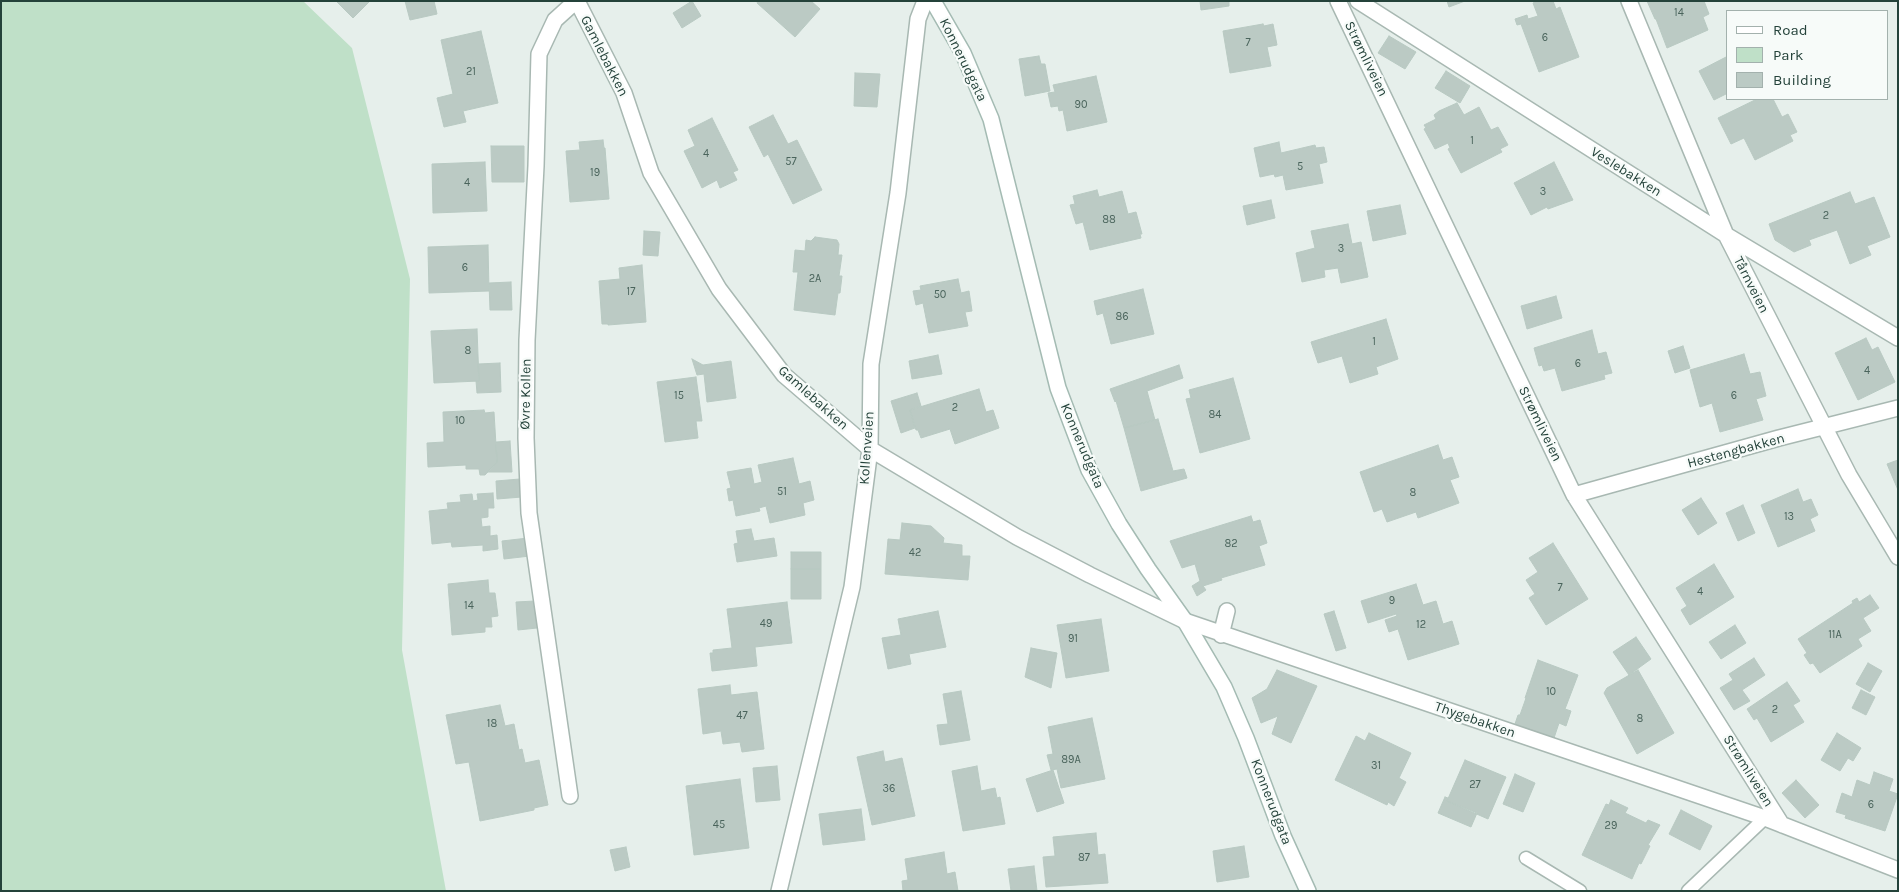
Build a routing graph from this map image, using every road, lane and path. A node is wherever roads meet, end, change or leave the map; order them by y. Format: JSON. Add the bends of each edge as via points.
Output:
{"nodes":[{"id":1,"x":576,"y":1,"type":"edge"},
{"id":2,"x":925,"y":1,"type":"edge"},
{"id":3,"x":933,"y":1,"type":"edge"},
{"id":4,"x":1338,"y":1,"type":"edge"},
{"id":5,"x":1358,"y":1,"type":"edge"},
{"id":6,"x":1629,"y":1,"type":"edge"},
{"id":7,"x":1726,"y":235,"type":"junction"},
{"id":8,"x":1898,"y":338,"type":"edge"},
{"id":9,"x":1898,"y":408,"type":"edge"},
{"id":10,"x":1825,"y":427,"type":"junction"},
{"id":11,"x":870,"y":449,"type":"junction"},
{"id":12,"x":1574,"y":496,"type":"junction"},
{"id":13,"x":1898,"y":557,"type":"edge"},
{"id":14,"x":1226,"y":611,"type":"dead end"},
{"id":15,"x":1185,"y":621,"type":"junction"},
{"id":16,"x":1221,"y":635,"type":"junction"},
{"id":17,"x":570,"y":796,"type":"dead end"},
{"id":18,"x":1765,"y":818,"type":"junction"},
{"id":19,"x":1782,"y":824,"type":"junction"},
{"id":20,"x":1526,"y":858,"type":"dead end"},
{"id":21,"x":1898,"y":870,"type":"edge"},
{"id":22,"x":779,"y":891,"type":"edge"},
{"id":23,"x":1308,"y":891,"type":"edge"},
{"id":24,"x":1580,"y":891,"type":"edge"},
{"id":25,"x":1688,"y":891,"type":"edge"}],
"edges":[{"from":1,"to":11,"type":"street","name":"Gamlebakken","via":[[624,93],[651,173],[719,289],[784,375]]},
{"from":1,"to":17,"type":"street","name":"Øvre Kollen","via":[[555,20],[539,54],[526,438],[529,513]]},
{"from":2,"to":11,"type":"street","name":"Kollenveien","via":[[918,19],[898,193],[871,364]]},
{"from":3,"to":15,"type":"street","name":"Konnerudgata","via":[[963,53],[991,119],[1058,388],[1089,470],[1124,531]]},
{"from":4,"to":12,"type":"street","name":"Strømliveien"},
{"from":5,"to":7,"type":"street","name":"Veslebakken"},
{"from":6,"to":7,"type":"street","name":"Tårnveien"},
{"from":7,"to":8,"type":"street","name":"Veslebakken"},
{"from":7,"to":10,"type":"street","name":"Tårnveien"},
{"from":9,"to":10,"type":"street","name":"Hestengbakken"},
{"from":10,"to":12,"type":"street","name":"Hestengbakken"},
{"from":10,"to":13,"type":"street","name":"Tårnveien"},
{"from":11,"to":15,"type":"street","name":"Gamlebakken","via":[[1017,537]]},
{"from":11,"to":22,"type":"street","name":"Kollenveien","via":[[852,587]]},
{"from":12,"to":19,"type":"street","name":"Strømliveien"},
{"from":14,"to":16,"type":"street"},
{"from":15,"to":16,"type":"street","name":"Thygebakken"},
{"from":15,"to":23,"type":"street","name":"Konnerudgata","via":[[1224,687]]},
{"from":16,"to":18,"type":"street","name":"Thygebakken"},
{"from":18,"to":19,"type":"street","name":"Thygebakken"},
{"from":18,"to":25,"type":"lane"},
{"from":19,"to":21,"type":"street","name":"Thygebakken"},
{"from":20,"to":24,"type":"lane"}]}
